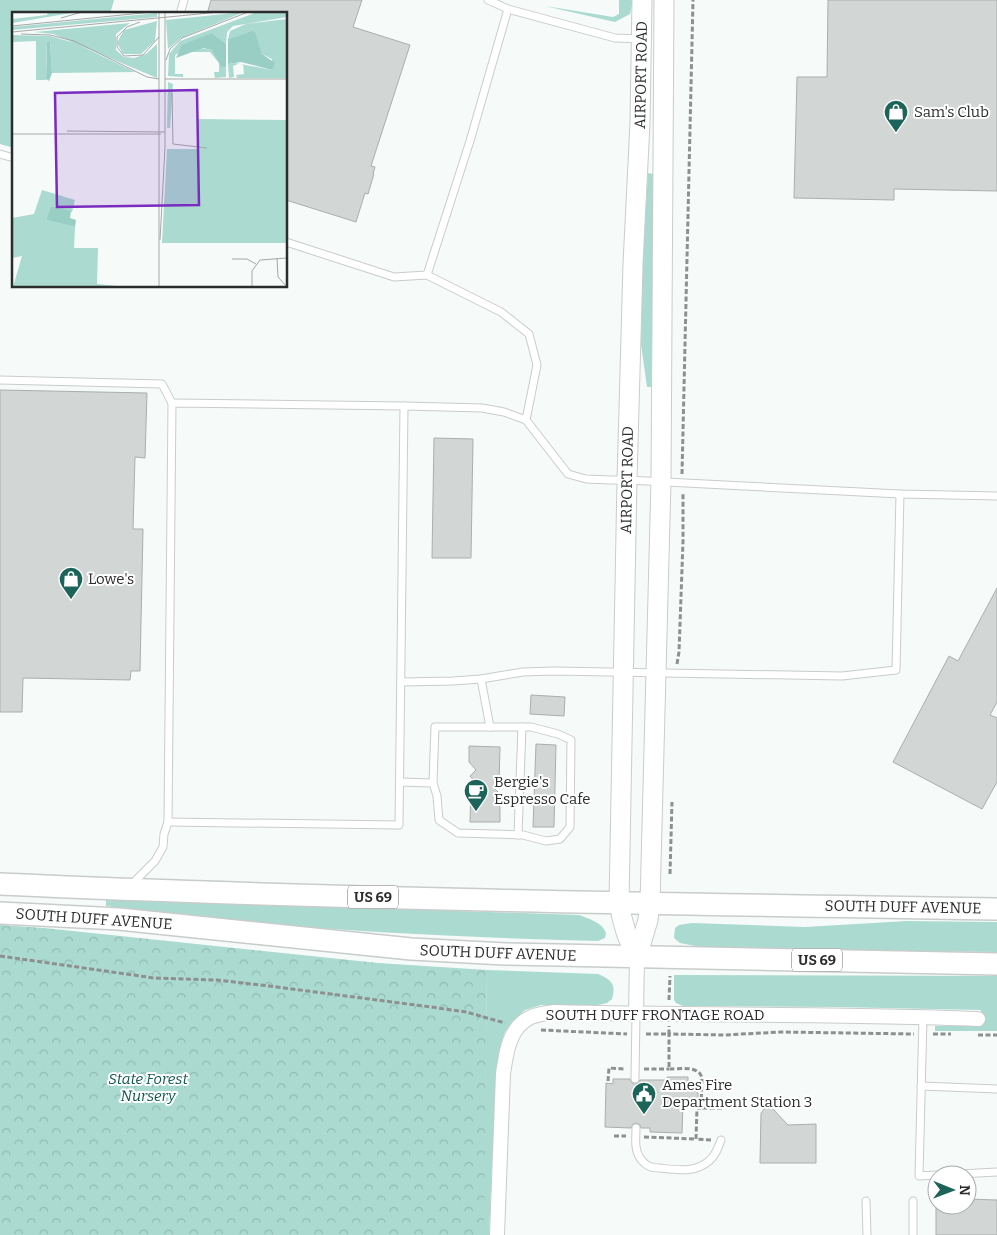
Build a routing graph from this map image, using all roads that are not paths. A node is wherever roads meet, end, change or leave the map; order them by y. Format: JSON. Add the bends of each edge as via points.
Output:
{"nodes":[{"id":1,"x":488,"y":0,"type":"edge"},
{"id":2,"x":642,"y":0,"type":"edge"},
{"id":3,"x":664,"y":0,"type":"edge"},
{"id":4,"x":508,"y":9,"type":"junction"},
{"id":5,"x":642,"y":39,"type":"junction"},
{"id":6,"x":288,"y":243,"type":"edge"},
{"id":7,"x":427,"y":275,"type":"junction"},
{"id":8,"x":0,"y":380,"type":"edge"},
{"id":9,"x":172,"y":403,"type":"junction"},
{"id":10,"x":404,"y":406,"type":"junction"},
{"id":11,"x":526,"y":420,"type":"junction"},
{"id":12,"x":627,"y":480,"type":"junction"},
{"id":13,"x":660,"y":481,"type":"junction"},
{"id":14,"x":900,"y":494,"type":"junction"},
{"id":15,"x":997,"y":496,"type":"edge"},
{"id":16,"x":623,"y":672,"type":"junction"},
{"id":17,"x":656,"y":673,"type":"junction"},
{"id":18,"x":481,"y":679,"type":"junction"},
{"id":19,"x":401,"y":682,"type":"junction"},
{"id":20,"x":490,"y":727,"type":"junction"},
{"id":21,"x":522,"y":727,"type":"junction"},
{"id":22,"x":400,"y":782,"type":"junction"},
{"id":23,"x":433,"y":782,"type":"junction"},
{"id":24,"x":168,"y":822,"type":"junction"},
{"id":25,"x":518,"y":835,"type":"junction"},
{"id":26,"x":0,"y":884,"type":"edge"},
{"id":27,"x":127,"y":889,"type":"junction"},
{"id":28,"x":619,"y":902,"type":"junction"},
{"id":29,"x":650,"y":903,"type":"junction"},
{"id":30,"x":997,"y":908,"type":"edge"},
{"id":31,"x":0,"y":913,"type":"edge"},
{"id":32,"x":637,"y":957,"type":"junction"},
{"id":33,"x":997,"y":964,"type":"edge"},
{"id":34,"x":636,"y":1014,"type":"junction"},
{"id":35,"x":923,"y":1017,"type":"junction"},
{"id":36,"x":978,"y":1019,"type":"dead end"},
{"id":37,"x":636,"y":1080,"type":"dead end"},
{"id":38,"x":921,"y":1086,"type":"junction"},
{"id":39,"x":997,"y":1089,"type":"edge"},
{"id":40,"x":636,"y":1128,"type":"dead end"},
{"id":41,"x":721,"y":1140,"type":"road end"},
{"id":42,"x":997,"y":1172,"type":"edge"},
{"id":43,"x":977,"y":1173,"type":"edge"},
{"id":44,"x":927,"y":1176,"type":"edge"},
{"id":45,"x":866,"y":1200,"type":"dead end"},
{"id":46,"x":913,"y":1201,"type":"dead end"},
{"id":47,"x":497,"y":1235,"type":"edge"},
{"id":48,"x":867,"y":1235,"type":"edge"},
{"id":49,"x":913,"y":1235,"type":"edge"}],
"edges":[{"from":1,"to":4,"type":"lane"},
{"from":2,"to":5,"type":"main road","name":"AIRPORT ROAD"},
{"from":3,"to":13,"type":"main road","name":"AIRPORT ROAD"},
{"from":4,"to":5,"type":"lane","via":[[615,38]]},
{"from":4,"to":7,"type":"lane"},
{"from":5,"to":12,"type":"main road","name":"AIRPORT ROAD"},
{"from":6,"to":7,"type":"lane","via":[[394,277]]},
{"from":7,"to":11,"type":"lane","via":[[501,312],[529,334],[537,365]]},
{"from":8,"to":9,"type":"lane","via":[[162,384]]},
{"from":9,"to":10,"type":"lane"},
{"from":9,"to":24,"type":"lane"},
{"from":10,"to":11,"type":"lane","via":[[482,408]]},
{"from":10,"to":19,"type":"lane"},
{"from":11,"to":12,"type":"lane","via":[[568,474],[586,479]]},
{"from":12,"to":13,"type":"lane"},
{"from":12,"to":16,"type":"main road","name":"AIRPORT ROAD"},
{"from":13,"to":14,"type":"lane"},
{"from":13,"to":17,"type":"main road","name":"AIRPORT ROAD"},
{"from":14,"to":15,"type":"lane"},
{"from":14,"to":17,"type":"lane","via":[[896,670],[842,676]]},
{"from":16,"to":17,"type":"lane"},
{"from":16,"to":18,"type":"lane","via":[[523,672]]},
{"from":16,"to":28,"type":"main road","name":"AIRPORT ROAD"},
{"from":17,"to":29,"type":"main road","name":"AIRPORT ROAD"},
{"from":18,"to":19,"type":"lane"},
{"from":18,"to":20,"type":"lane"},
{"from":19,"to":22,"type":"lane"},
{"from":20,"to":21,"type":"lane"},
{"from":20,"to":23,"type":"lane","via":[[435,727]]},
{"from":21,"to":25,"type":"lane"},
{"from":21,"to":25,"type":"lane","via":[[558,734],[570,740],[570,827],[560,839],[546,841]]},
{"from":22,"to":23,"type":"lane"},
{"from":22,"to":24,"type":"lane","via":[[400,825]]},
{"from":23,"to":25,"type":"lane","via":[[439,820],[458,833]]},
{"from":24,"to":27,"type":"lane","via":[[163,847],[155,861]]},
{"from":26,"to":27,"type":"main road","name":"SOUTH DUFF AVENUE","number":"US 69"},
{"from":27,"to":28,"type":"main road","name":"SOUTH DUFF AVENUE","number":"US 69"},
{"from":28,"to":29,"type":"main road","name":"SOUTH DUFF AVENUE","number":"US 69"},
{"from":28,"to":32,"type":"main road","name":"AIRPORT ROAD","via":[[629,943]]},
{"from":29,"to":30,"type":"main road","name":"SOUTH DUFF AVENUE","number":"US 69"},
{"from":29,"to":32,"type":"main road","name":"AIRPORT ROAD"},
{"from":31,"to":32,"type":"main road","name":"SOUTH DUFF AVENUE","number":"US 69","via":[[119,919],[411,949]]},
{"from":32,"to":33,"type":"main road","name":"SOUTH DUFF AVENUE","number":"US 69"},
{"from":32,"to":34,"type":"street","name":"AIRPORT ROAD"},
{"from":34,"to":35,"type":"street","name":"SOUTH DUFF FRONTAGE ROAD"},
{"from":34,"to":37,"type":"lane"},
{"from":34,"to":47,"type":"street","name":"SOUTH DUFF FRONTAGE ROAD","via":[[554,1012],[530,1018],[514,1032],[508,1043],[503,1074]]},
{"from":35,"to":36,"type":"street","name":"SOUTH DUFF FRONTAGE ROAD"},
{"from":35,"to":38,"type":"lane"},
{"from":38,"to":39,"type":"lane"},
{"from":38,"to":44,"type":"lane","via":[[919,1176]]},
{"from":40,"to":41,"type":"lane","via":[[638,1154],[651,1168],[677,1170],[704,1165],[716,1153]]},
{"from":42,"to":43,"type":"lane"},
{"from":45,"to":48,"type":"lane"},
{"from":46,"to":49,"type":"lane"}]}
